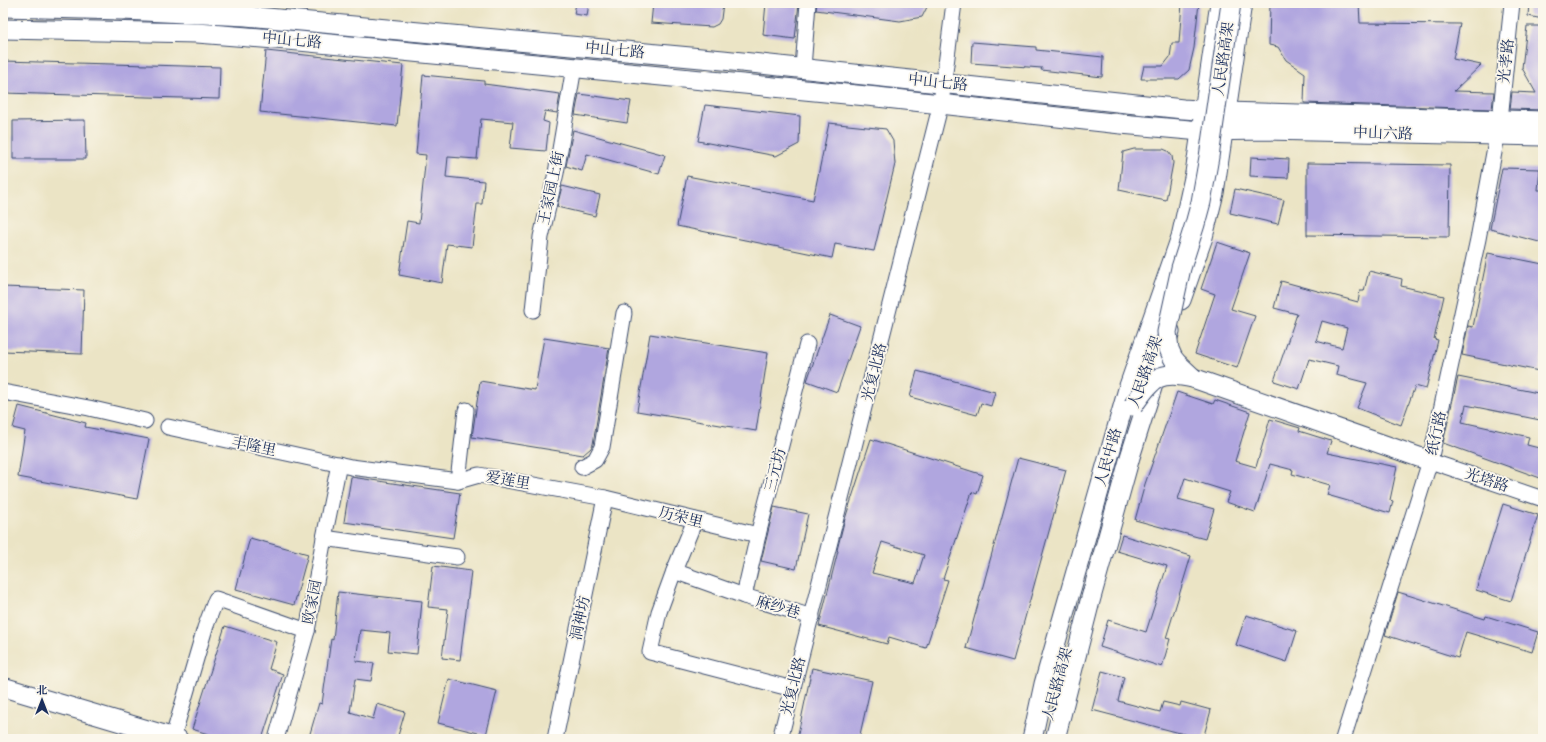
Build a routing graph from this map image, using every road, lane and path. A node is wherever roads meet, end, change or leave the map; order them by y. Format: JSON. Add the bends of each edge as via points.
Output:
{"nodes":[{"id":1,"x":808,"y":3,"type":"edge"},
{"id":2,"x":954,"y":3,"type":"edge"},
{"id":3,"x":1220,"y":3,"type":"edge"},
{"id":4,"x":1231,"y":3,"type":"edge"},
{"id":5,"x":1242,"y":3,"type":"edge"},
{"id":6,"x":1512,"y":3,"type":"edge"},
{"id":7,"x":58,"y":5,"type":"edge"},
{"id":8,"x":170,"y":7,"type":"edge"},
{"id":9,"x":3,"y":8,"type":"edge"},
{"id":10,"x":3,"y":29,"type":"edge"},
{"id":11,"x":574,"y":67,"type":"junction"},
{"id":12,"x":803,"y":68,"type":"junction"},
{"id":13,"x":944,"y":83,"type":"junction"},
{"id":14,"x":941,"y":103,"type":"junction"},
{"id":15,"x":1203,"y":110,"type":"junction"},
{"id":16,"x":1226,"y":112,"type":"junction"},
{"id":17,"x":1543,"y":121,"type":"edge"},
{"id":18,"x":1498,"y":128,"type":"junction"},
{"id":19,"x":1201,"y":131,"type":"junction"},
{"id":20,"x":1224,"y":132,"type":"junction"},
{"id":21,"x":1543,"y":136,"type":"edge"},
{"id":22,"x":1181,"y":268,"type":"junction"},
{"id":23,"x":533,"y":310,"type":"dead end"},
{"id":24,"x":624,"y":313,"type":"dead end"},
{"id":25,"x":806,"y":344,"type":"dead end"},
{"id":26,"x":1193,"y":378,"type":"junction"},
{"id":27,"x":3,"y":392,"type":"edge"},
{"id":28,"x":1133,"y":406,"type":"junction"},
{"id":29,"x":466,"y":410,"type":"dead end"},
{"id":30,"x":145,"y":421,"type":"dead end"},
{"id":31,"x":168,"y":427,"type":"dead end"},
{"id":32,"x":1430,"y":461,"type":"junction"},
{"id":33,"x":340,"y":464,"type":"junction"},
{"id":34,"x":582,"y":467,"type":"dead end"},
{"id":35,"x":458,"y":481,"type":"junction"},
{"id":36,"x":605,"y":498,"type":"junction"},
{"id":37,"x":1543,"y":499,"type":"edge"},
{"id":38,"x":695,"y":520,"type":"junction"},
{"id":39,"x":758,"y":535,"type":"junction"},
{"id":40,"x":324,"y":538,"type":"junction"},
{"id":41,"x":457,"y":557,"type":"dead end"},
{"id":42,"x":674,"y":570,"type":"junction"},
{"id":43,"x":744,"y":596,"type":"junction"},
{"id":44,"x":812,"y":617,"type":"junction"},
{"id":45,"x":306,"y":631,"type":"junction"},
{"id":46,"x":3,"y":687,"type":"edge"},
{"id":47,"x":792,"y":689,"type":"junction"},
{"id":48,"x":175,"y":738,"type":"edge"},
{"id":49,"x":276,"y":739,"type":"edge"},
{"id":50,"x":555,"y":739,"type":"edge"},
{"id":51,"x":780,"y":739,"type":"edge"},
{"id":52,"x":1032,"y":739,"type":"edge"},
{"id":53,"x":1043,"y":739,"type":"edge"},
{"id":54,"x":1056,"y":739,"type":"edge"},
{"id":55,"x":1343,"y":739,"type":"edge"}],
"edges":[{"from":1,"to":12,"type":"street"},
{"from":2,"to":13,"type":"street","name":"光复北路"},
{"from":3,"to":15,"type":"main road","name":"人民中路"},
{"from":4,"to":22,"type":"main road","name":"人民路高架","bridge":true,"via":[[1204,182],[1195,224]]},
{"from":5,"to":16,"type":"main road","name":"人民中路"},
{"from":6,"to":18,"type":"street","name":"光孝路"},
{"from":7,"to":8,"type":"main road","name":"中山七路"},
{"from":7,"to":9,"type":"main road","name":"中山七路"},
{"from":8,"to":12,"type":"main road","name":"中山七路"},
{"from":10,"to":11,"type":"main road","name":"中山七路","via":[[227,35]]},
{"from":11,"to":14,"type":"main road","name":"中山七路"},
{"from":11,"to":23,"type":"street","name":"王家园上街","via":[[556,173],[541,237]]},
{"from":12,"to":13,"type":"main road","name":"中山七路"},
{"from":13,"to":14,"type":"street","name":"光复北路"},
{"from":13,"to":15,"type":"main road","name":"中山七路"},
{"from":14,"to":19,"type":"main road","name":"中山七路"},
{"from":14,"to":44,"type":"street","name":"光复北路"},
{"from":15,"to":16,"type":"main road","name":"中山七路"},
{"from":15,"to":19,"type":"main road","name":"人民中路"},
{"from":16,"to":18,"type":"main road","name":"中山六路"},
{"from":16,"to":20,"type":"main road","name":"人民中路"},
{"from":17,"to":18,"type":"main road","name":"中山六路"},
{"from":18,"to":20,"type":"main road","name":"中山六路"},
{"from":18,"to":21,"type":"main road","name":"中山六路"},
{"from":18,"to":32,"type":"street","name":"纸行路","via":[[1478,239]]},
{"from":19,"to":20,"type":"main road","name":"中山七路"},
{"from":19,"to":52,"type":"main road","name":"人民中路","via":[[1192,192],[1181,237],[1123,403],[1044,684]]},
{"from":20,"to":54,"type":"main road","name":"人民中路","via":[[1209,216],[1132,451],[1089,605]]},
{"from":22,"to":26,"type":"main road","bridge":true,"via":[[1167,332],[1173,358]]},
{"from":22,"to":28,"type":"main road","name":"人民路高架","bridge":true},
{"from":24,"to":34,"type":"street","via":[[602,447],[595,460]]},
{"from":25,"to":39,"type":"street","name":"三元坊"},
{"from":26,"to":28,"type":"main road","bridge":true,"via":[[1173,374],[1160,376],[1145,388]]},
{"from":26,"to":32,"type":"main road"},
{"from":27,"to":30,"type":"street"},
{"from":28,"to":53,"type":"main road","name":"人民路高架"},
{"from":29,"to":35,"type":"street"},
{"from":31,"to":33,"type":"street","name":"丰隆里"},
{"from":32,"to":37,"type":"street","name":"光塔路"},
{"from":32,"to":55,"type":"street","name":"纸行路"},
{"from":33,"to":35,"type":"street","name":"爱莲里"},
{"from":33,"to":40,"type":"street","name":"欧家园"},
{"from":35,"to":36,"type":"street","name":"爱莲里","via":[[479,475]]},
{"from":36,"to":38,"type":"street","name":"历荣里"},
{"from":36,"to":50,"type":"street","name":"洞神坊"},
{"from":38,"to":39,"type":"street","name":"历荣里"},
{"from":38,"to":42,"type":"street"},
{"from":39,"to":43,"type":"street","name":"三元坊"},
{"from":40,"to":41,"type":"street"},
{"from":40,"to":45,"type":"street","name":"欧家园"},
{"from":42,"to":43,"type":"street","name":"麻纱巷"},
{"from":42,"to":47,"type":"street","via":[[659,612],[650,652]]},
{"from":43,"to":44,"type":"street","name":"麻纱巷"},
{"from":44,"to":47,"type":"street","name":"光复北路"},
{"from":45,"to":48,"type":"street","via":[[216,599],[205,628]]},
{"from":45,"to":49,"type":"street","name":"欧家园"},
{"from":46,"to":48,"type":"main road"},
{"from":47,"to":51,"type":"street","name":"光复北路"}]}
